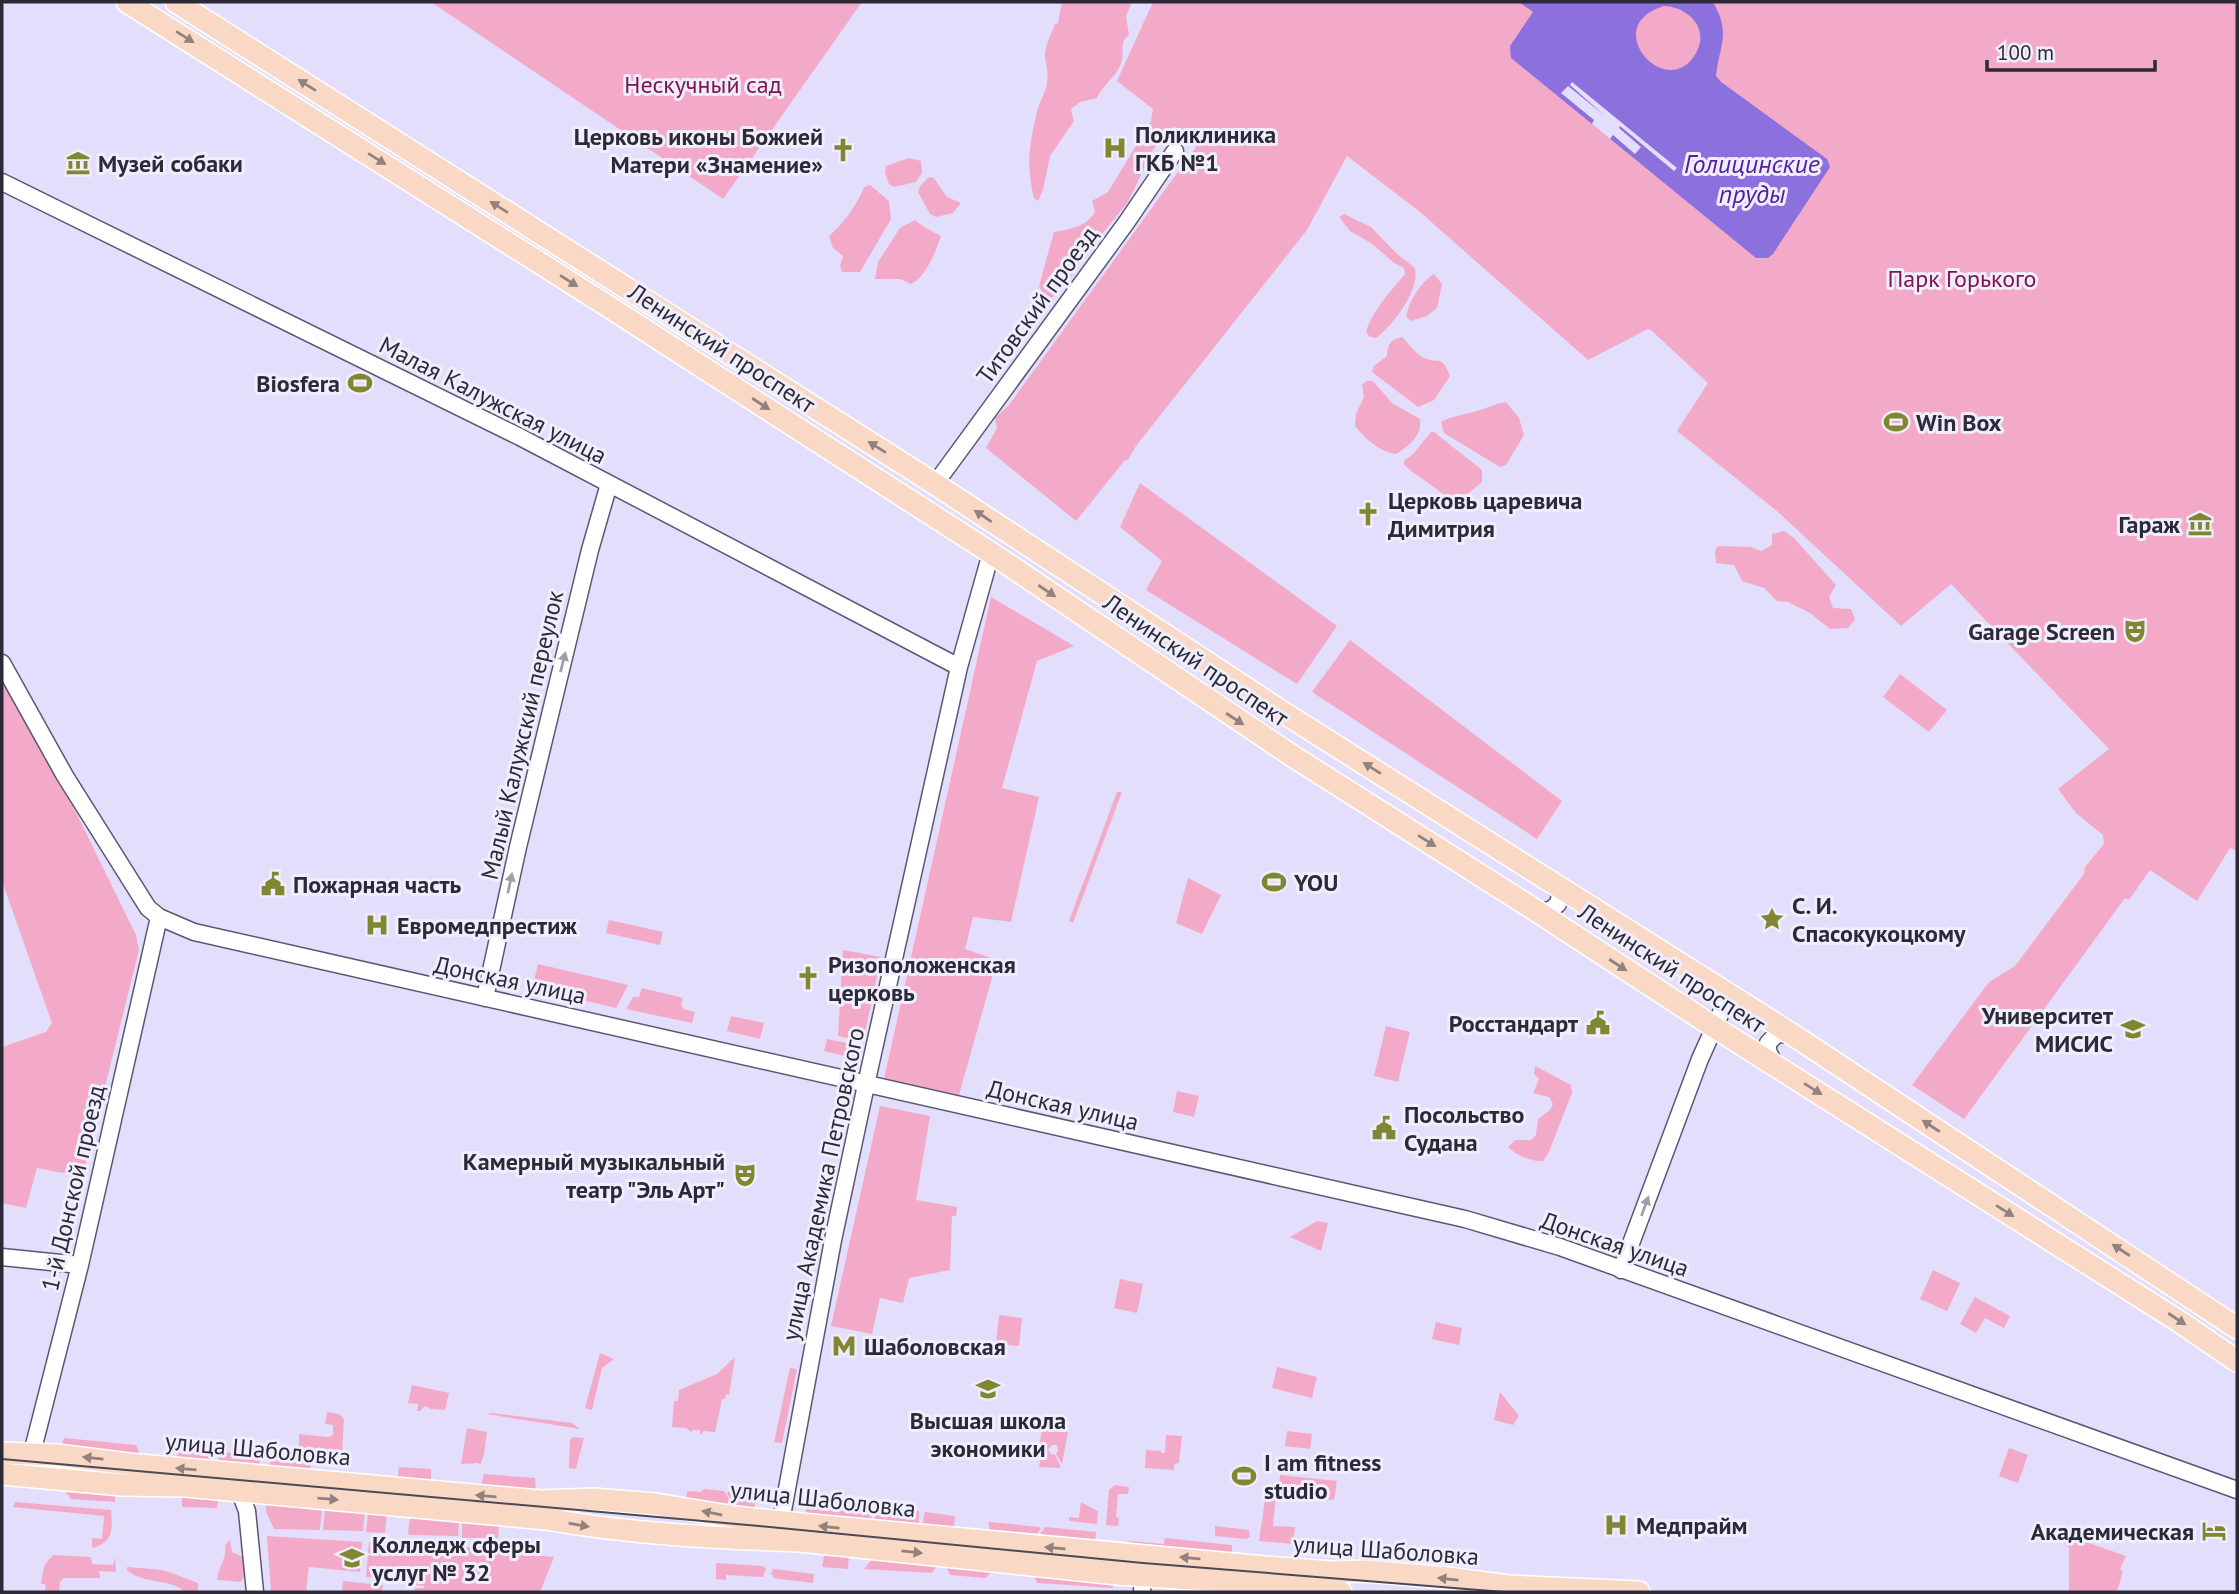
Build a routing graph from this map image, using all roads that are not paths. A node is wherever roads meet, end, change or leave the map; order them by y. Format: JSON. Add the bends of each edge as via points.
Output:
{"nodes":[{"id":1,"x":127,"y":2,"type":"edge"},
{"id":2,"x":176,"y":2,"type":"edge"},
{"id":3,"x":1175,"y":151,"type":"dead end"},
{"id":4,"x":2,"y":182,"type":"edge"},
{"id":5,"x":609,"y":484,"type":"junction"},
{"id":6,"x":935,"y":484,"type":"junction"},
{"id":7,"x":991,"y":553,"type":"junction"},
{"id":8,"x":2,"y":663,"type":"edge"},
{"id":9,"x":959,"y":667,"type":"junction"},
{"id":10,"x":1554,"y":883,"type":"junction"},
{"id":11,"x":1535,"y":910,"type":"junction"},
{"id":12,"x":159,"y":918,"type":"junction"},
{"id":13,"x":1729,"y":995,"type":"junction"},
{"id":14,"x":485,"y":998,"type":"junction"},
{"id":15,"x":1714,"y":1027,"type":"junction"},
{"id":16,"x":1793,"y":1035,"type":"junction"},
{"id":17,"x":1775,"y":1065,"type":"junction"},
{"id":18,"x":867,"y":1084,"type":"junction"},
{"id":19,"x":2,"y":1257,"type":"edge"},
{"id":20,"x":80,"y":1265,"type":"junction"},
{"id":21,"x":1621,"y":1270,"type":"junction"},
{"id":22,"x":2237,"y":1328,"type":"edge"},
{"id":23,"x":2237,"y":1361,"type":"edge"},
{"id":24,"x":37,"y":1431,"type":"junction"},
{"id":25,"x":2,"y":1453,"type":"edge"},
{"id":26,"x":57,"y":1455,"type":"junction"},
{"id":27,"x":34,"y":1469,"type":"junction"},
{"id":28,"x":2,"y":1474,"type":"edge"},
{"id":29,"x":2234,"y":1487,"type":"edge"},
{"id":30,"x":245,"y":1492,"type":"junction"},
{"id":31,"x":779,"y":1531,"type":"junction"},
{"id":32,"x":1142,"y":1579,"type":"edge"},
{"id":33,"x":255,"y":1592,"type":"edge"},
{"id":34,"x":1341,"y":1592,"type":"edge"},
{"id":35,"x":1639,"y":1592,"type":"edge"}],
"edges":[{"from":1,"to":7,"type":"main road","name":"Ленинский проспект","one_way":true},
{"from":6,"to":2,"type":"main road","name":"Ленинский проспект","one_way":true},
{"from":3,"to":6,"type":"street","name":"Титовский проезд"},
{"from":4,"to":5,"type":"street","name":"Малая Калужская улица"},
{"from":5,"to":9,"type":"street","name":"Малая Калужская улица"},
{"from":14,"to":5,"type":"street","name":"Малый Калужский переулок","one_way":true,"via":[[518,846]]},
{"from":10,"to":6,"type":"main road","name":"Ленинский проспект","one_way":true},
{"from":7,"to":9,"type":"street","name":"улица Академика Петровского"},
{"from":7,"to":11,"type":"main road","name":"Ленинский проспект","one_way":true,"via":[[1223,711]]},
{"from":8,"to":12,"type":"street","name":"Донская улица","via":[[122,869]]},
{"from":9,"to":18,"type":"street","name":"улица Академика Петровского"},
{"from":10,"to":11,"type":"street","via":[[1560,895],[1558,904],[1549,911]]},
{"from":10,"to":13,"type":"main road","name":"Ленинский проспект"},
{"from":11,"to":15,"type":"main road","name":"Ленинский проспект","one_way":true},
{"from":12,"to":14,"type":"street","name":"Донская улица","via":[[194,932]]},
{"from":12,"to":20,"type":"street","name":"1-й Донской проезд"},
{"from":13,"to":15,"type":"street"},
{"from":13,"to":16,"type":"main road","name":"Ленинский проспект"},
{"from":14,"to":18,"type":"street","name":"Донская улица"},
{"from":15,"to":17,"type":"main road","name":"Ленинский проспект"},
{"from":21,"to":15,"type":"street","one_way":true},
{"from":16,"to":17,"type":"street","via":[[1777,1034],[1768,1043]]},
{"from":22,"to":16,"type":"main road","name":"Ленинский проспект","one_way":true},
{"from":17,"to":23,"type":"main road","name":"Ленинский проспект","one_way":true},
{"from":18,"to":21,"type":"street","name":"Донская улица","via":[[1465,1219]]},
{"from":18,"to":31,"type":"street","name":"улица Академика Петровского"},
{"from":19,"to":20,"type":"street"},
{"from":20,"to":24,"type":"street","name":"1-й Донской проезд"},
{"from":21,"to":29,"type":"street","name":"Донская улица"},
{"from":24,"to":26,"type":"street","via":[[44,1447]]},
{"from":24,"to":27,"type":"street","name":"1-й Донской проезд"},
{"from":25,"to":27,"type":"main road","name":"улица Шаболовка"},
{"from":26,"to":27,"type":"main road","name":"улица Шаболовка"},
{"from":30,"to":26,"type":"main road","name":"улица Шаболовка","one_way":true},
{"from":27,"to":28,"type":"main road","name":"улица Шаболовка"},
{"from":27,"to":30,"type":"main road","name":"улица Шаболовка","via":[[121,1485]]},
{"from":30,"to":31,"type":"main road","name":"улица Шаболовка","one_way":true,"via":[[591,1527]]},
{"from":31,"to":30,"type":"main road","name":"улица Шаболовка","one_way":true,"via":[[656,1504],[593,1499]]},
{"from":30,"to":33,"type":"street"},
{"from":32,"to":31,"type":"main road","name":"улица Шаболовка","one_way":true},
{"from":31,"to":32,"type":"main road","name":"улица Шаболовка","one_way":true},
{"from":32,"to":34,"type":"main road","name":"улица Шаболовка"},
{"from":35,"to":32,"type":"main road","name":"улица Шаболовка","one_way":true,"via":[[1509,1587],[1366,1571]]}]}
